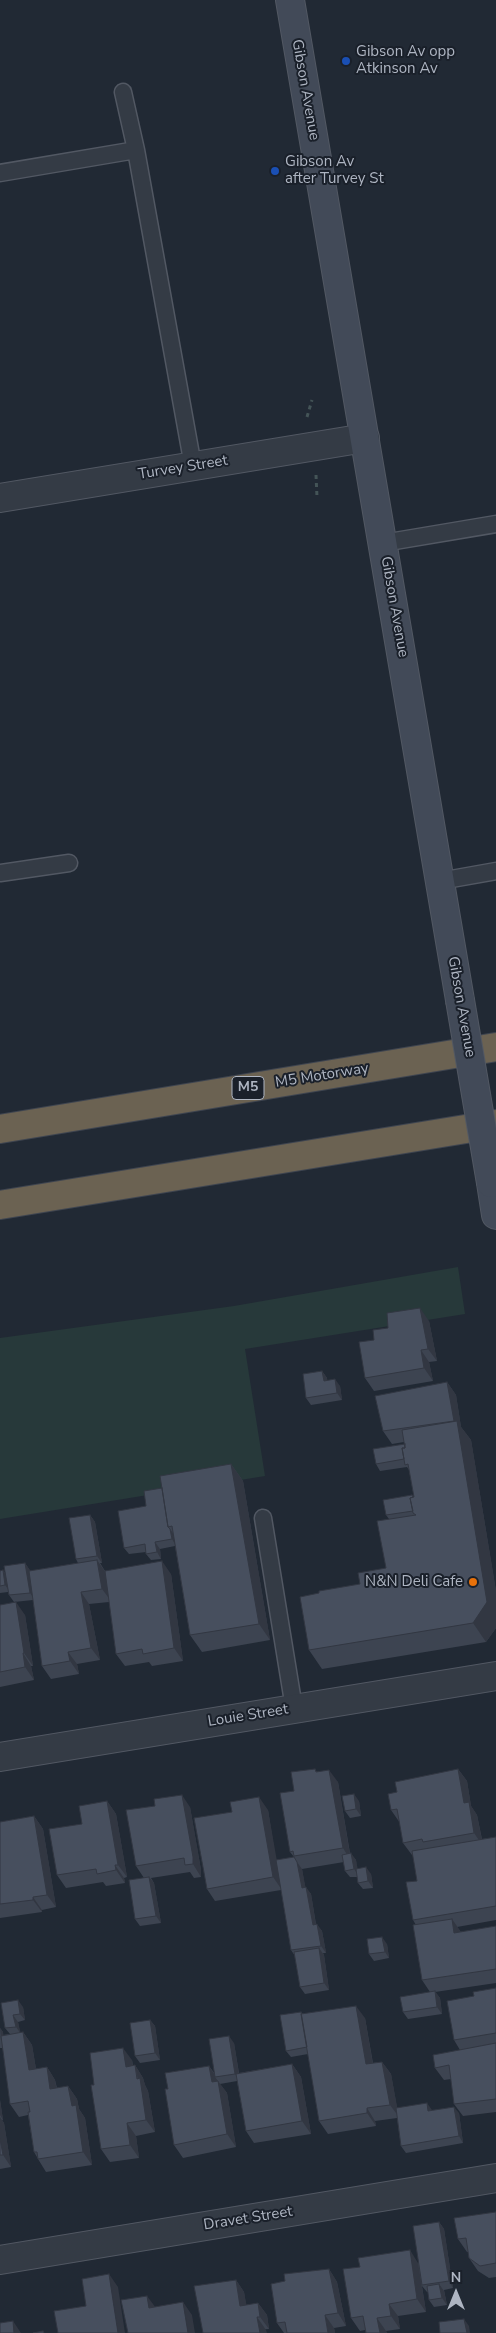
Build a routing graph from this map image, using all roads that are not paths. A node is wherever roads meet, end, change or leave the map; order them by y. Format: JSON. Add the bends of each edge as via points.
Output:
{"nodes":[{"id":1,"x":290,"y":0,"type":"edge"},
{"id":2,"x":123,"y":92,"type":"dead end"},
{"id":3,"x":136,"y":150,"type":"junction"},
{"id":4,"x":0,"y":173,"type":"edge"},
{"id":5,"x":366,"y":438,"type":"junction"},
{"id":6,"x":193,"y":466,"type":"junction"},
{"id":7,"x":0,"y":498,"type":"edge"},
{"id":8,"x":496,"y":524,"type":"edge"},
{"id":9,"x":383,"y":544,"type":"junction"},
{"id":10,"x":70,"y":863,"type":"dead end"},
{"id":11,"x":496,"y":871,"type":"edge"},
{"id":12,"x":0,"y":873,"type":"edge"},
{"id":13,"x":440,"y":881,"type":"junction"},
{"id":14,"x":496,"y":1047,"type":"edge"},
{"id":15,"x":496,"y":1124,"type":"edge"},
{"id":16,"x":0,"y":1129,"type":"edge"},
{"id":17,"x":0,"y":1204,"type":"edge"},
{"id":18,"x":496,"y":1215,"type":"edge"},
{"id":19,"x":263,"y":1518,"type":"dead end"},
{"id":20,"x":496,"y":1676,"type":"edge"},
{"id":21,"x":294,"y":1708,"type":"junction"},
{"id":22,"x":0,"y":1758,"type":"edge"},
{"id":23,"x":496,"y":2178,"type":"edge"},
{"id":24,"x":0,"y":2260,"type":"edge"}],
"edges":[{"from":1,"to":5,"type":"main road","name":"Gibson Avenue"},
{"from":2,"to":3,"type":"lane"},
{"from":3,"to":4,"type":"lane"},
{"from":3,"to":6,"type":"lane"},
{"from":5,"to":6,"type":"street","name":"Turvey Street"},
{"from":5,"to":9,"type":"main road","name":"Gibson Avenue"},
{"from":6,"to":7,"type":"street","name":"Turvey Street"},
{"from":8,"to":9,"type":"lane"},
{"from":9,"to":13,"type":"main road","name":"Gibson Avenue"},
{"from":10,"to":12,"type":"lane"},
{"from":11,"to":13,"type":"lane"},
{"from":13,"to":18,"type":"main road","name":"Gibson Avenue","bridge":true},
{"from":14,"to":16,"type":"highway","name":"M5 Motorway","number":"M5"},
{"from":15,"to":17,"type":"highway"},
{"from":19,"to":21,"type":"lane"},
{"from":20,"to":21,"type":"street","name":"Louie Street"},
{"from":21,"to":22,"type":"street","name":"Louie Street"},
{"from":23,"to":24,"type":"street","name":"Dravet Street"}]}
